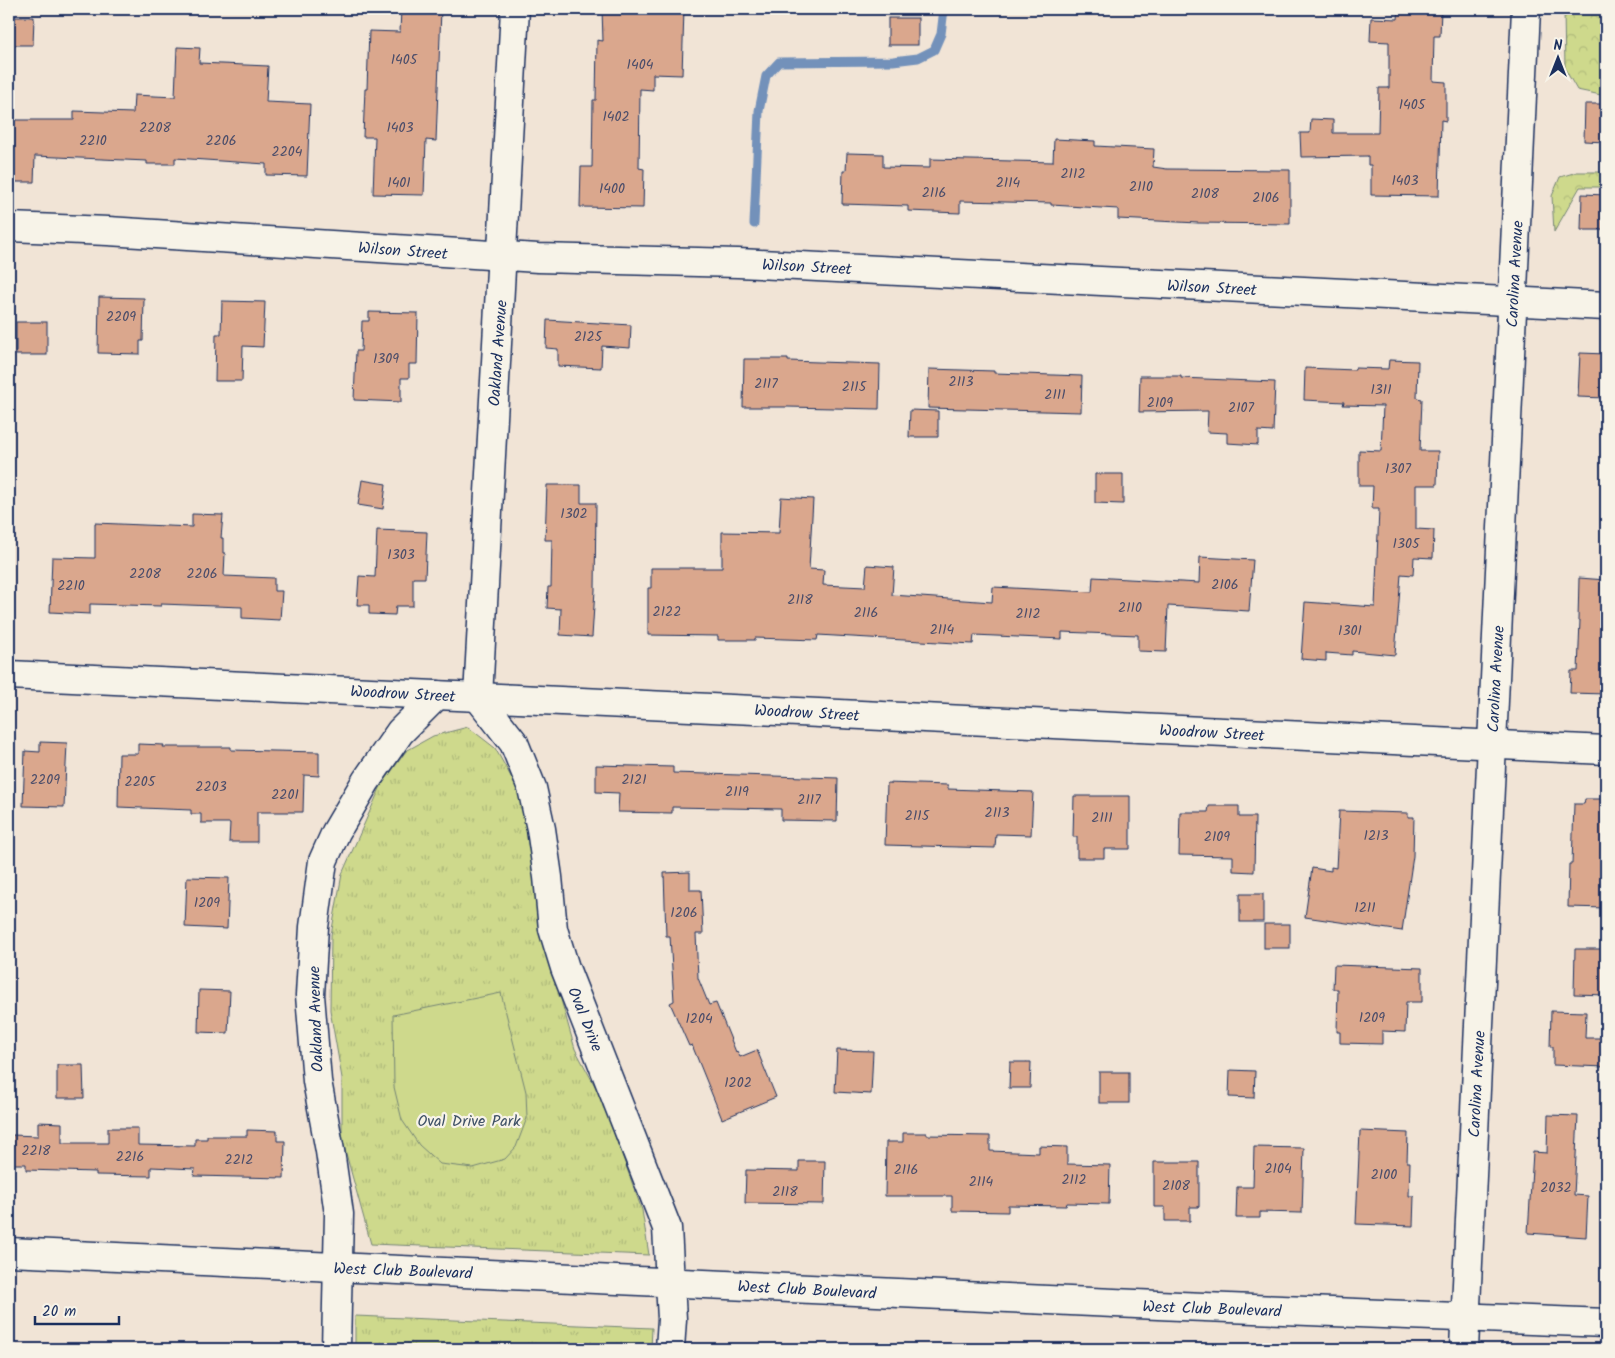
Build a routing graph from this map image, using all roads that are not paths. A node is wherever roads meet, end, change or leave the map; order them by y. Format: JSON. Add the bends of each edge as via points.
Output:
{"nodes":[{"id":1,"x":514,"y":9,"type":"edge"},
{"id":2,"x":1526,"y":9,"type":"edge"},
{"id":3,"x":9,"y":226,"type":"edge"},
{"id":4,"x":504,"y":256,"type":"junction"},
{"id":5,"x":1513,"y":301,"type":"junction"},
{"id":6,"x":1606,"y":306,"type":"edge"},
{"id":7,"x":9,"y":674,"type":"edge"},
{"id":8,"x":437,"y":695,"type":"junction"},
{"id":9,"x":478,"y":697,"type":"junction"},
{"id":10,"x":1493,"y":745,"type":"junction"},
{"id":11,"x":1606,"y":750,"type":"edge"},
{"id":12,"x":9,"y":1252,"type":"edge"},
{"id":13,"x":338,"y":1267,"type":"junction"},
{"id":14,"x":671,"y":1283,"type":"junction"},
{"id":15,"x":1466,"y":1318,"type":"junction"},
{"id":16,"x":1606,"y":1324,"type":"edge"},
{"id":17,"x":336,"y":1349,"type":"edge"},
{"id":18,"x":670,"y":1349,"type":"edge"},
{"id":19,"x":1464,"y":1349,"type":"edge"}],
"edges":[{"from":1,"to":4,"type":"street","name":"Oakland Avenue"},
{"from":2,"to":5,"type":"street","name":"Carolina Avenue"},
{"from":3,"to":4,"type":"street","name":"Wilson Street"},
{"from":4,"to":5,"type":"street","name":"Wilson Street","via":[[738,262]]},
{"from":4,"to":9,"type":"street","name":"Oakland Avenue"},
{"from":5,"to":6,"type":"street","name":"Wilson Street"},
{"from":5,"to":10,"type":"street","name":"Carolina Avenue"},
{"from":7,"to":8,"type":"street","name":"Woodrow Street"},
{"from":8,"to":9,"type":"street","name":"Woodrow Street"},
{"from":8,"to":13,"type":"street","name":"Oakland Avenue","via":[[400,732],[366,781],[323,861],[314,927],[310,995],[317,1081],[339,1214]]},
{"from":9,"to":10,"type":"street","name":"Woodrow Street"},
{"from":9,"to":14,"type":"street","name":"Oval Drive","via":[[514,743],[532,788],[541,829],[553,930],[667,1228]]},
{"from":10,"to":11,"type":"street","name":"Woodrow Street"},
{"from":10,"to":15,"type":"street","name":"Carolina Avenue"},
{"from":12,"to":13,"type":"street","name":"West Club Boulevard"},
{"from":13,"to":14,"type":"street","name":"West Club Boulevard"},
{"from":13,"to":17,"type":"street","name":"Oakland Avenue"},
{"from":14,"to":15,"type":"street","name":"West Club Boulevard"},
{"from":14,"to":18,"type":"street","name":"Oval Drive"},
{"from":15,"to":16,"type":"street","name":"West Club Boulevard"},
{"from":15,"to":19,"type":"street","name":"Carolina Avenue"}]}
